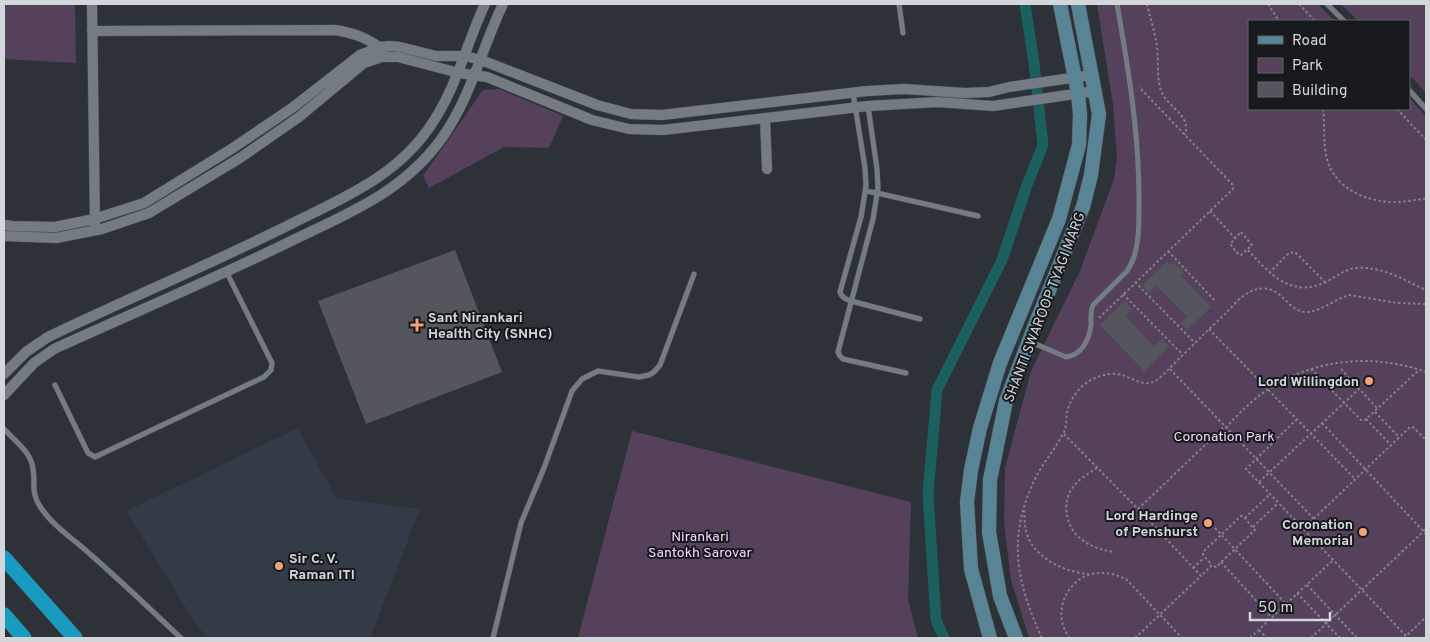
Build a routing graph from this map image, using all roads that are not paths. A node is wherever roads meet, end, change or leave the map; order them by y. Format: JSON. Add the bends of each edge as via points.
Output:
{"nodes":[{"id":1,"x":92,"y":4,"type":"edge"},
{"id":2,"x":485,"y":4,"type":"edge"},
{"id":3,"x":503,"y":4,"type":"edge"},
{"id":4,"x":899,"y":4,"type":"edge"},
{"id":5,"x":1060,"y":4,"type":"edge"},
{"id":6,"x":1078,"y":4,"type":"edge"},
{"id":7,"x":1117,"y":4,"type":"edge"},
{"id":8,"x":1327,"y":4,"type":"edge"},
{"id":9,"x":1343,"y":20,"type":"edge"},
{"id":10,"x":92,"y":31,"type":"junction"},
{"id":11,"x":903,"y":33,"type":"dead end"},
{"id":12,"x":380,"y":47,"type":"junction"},
{"id":13,"x":390,"y":56,"type":"junction"},
{"id":14,"x":465,"y":56,"type":"junction"},
{"id":15,"x":481,"y":60,"type":"junction"},
{"id":16,"x":459,"y":73,"type":"junction"},
{"id":17,"x":1092,"y":75,"type":"junction"},
{"id":18,"x":475,"y":76,"type":"junction"},
{"id":19,"x":1074,"y":78,"type":"junction"},
{"id":20,"x":1095,"y":91,"type":"junction"},
{"id":21,"x":1410,"y":91,"type":"edge"},
{"id":22,"x":866,"y":92,"type":"junction"},
{"id":23,"x":853,"y":93,"type":"junction"},
{"id":24,"x":1078,"y":93,"type":"junction"},
{"id":25,"x":963,"y":98,"type":"junction"},
{"id":26,"x":771,"y":102,"type":"junction"},
{"id":27,"x":868,"y":106,"type":"junction"},
{"id":28,"x":607,"y":108,"type":"junction"},
{"id":29,"x":855,"y":108,"type":"junction"},
{"id":30,"x":1426,"y":109,"type":"edge"},
{"id":31,"x":769,"y":118,"type":"junction"},
{"id":32,"x":603,"y":122,"type":"junction"},
{"id":33,"x":767,"y":169,"type":"dead end"},
{"id":34,"x":865,"y":191,"type":"junction"},
{"id":35,"x":877,"y":193,"type":"junction"},
{"id":36,"x":978,"y":216,"type":"dead end"},
{"id":37,"x":94,"y":219,"type":"junction"},
{"id":38,"x":4,"y":225,"type":"edge"},
{"id":39,"x":284,"y":228,"type":"junction"},
{"id":40,"x":95,"y":230,"type":"junction"},
{"id":41,"x":4,"y":236,"type":"edge"},
{"id":42,"x":290,"y":241,"type":"junction"},
{"id":43,"x":227,"y":273,"type":"junction"},
{"id":44,"x":186,"y":274,"type":"junction"},
{"id":45,"x":694,"y":274,"type":"dead end"},
{"id":46,"x":192,"y":288,"type":"junction"},
{"id":47,"x":851,"y":301,"type":"junction"},
{"id":48,"x":920,"y":318,"type":"dead end"},
{"id":49,"x":1029,"y":341,"type":"junction"},
{"id":50,"x":906,"y":373,"type":"dead end"},
{"id":51,"x":4,"y":374,"type":"edge"},
{"id":52,"x":55,"y":385,"type":"dead end"},
{"id":53,"x":4,"y":395,"type":"edge"},
{"id":54,"x":4,"y":429,"type":"edge"},
{"id":55,"x":4,"y":558,"type":"edge"},
{"id":56,"x":4,"y":615,"type":"edge"},
{"id":57,"x":24,"y":638,"type":"edge"},
{"id":58,"x":75,"y":638,"type":"edge"},
{"id":59,"x":181,"y":638,"type":"edge"},
{"id":60,"x":493,"y":638,"type":"edge"},
{"id":61,"x":990,"y":638,"type":"edge"},
{"id":62,"x":1016,"y":638,"type":"edge"}],
"edges":[{"from":1,"to":10,"type":"street"},
{"from":2,"to":14,"type":"street"},
{"from":3,"to":15,"type":"street"},
{"from":4,"to":11,"type":"lane"},
{"from":5,"to":19,"type":"main road","name":"SHANTI SWAROOP TYAGI MARG"},
{"from":6,"to":17,"type":"main road","name":"SHANTI SWAROOP TYAGI MARG"},
{"from":7,"to":49,"type":"lane","via":[[1137,146],[1138,227],[1134,256],[1127,271],[1093,305],[1089,336],[1078,353],[1066,357]]},
{"from":8,"to":9,"type":"lane"},
{"from":10,"to":12,"type":"street","via":[[335,30],[351,32]]},
{"from":10,"to":37,"type":"street"},
{"from":12,"to":13,"type":"street"},
{"from":12,"to":14,"type":"street","via":[[400,47],[436,56]]},
{"from":12,"to":37,"type":"street","via":[[360,55],[234,148],[144,203]]},
{"from":13,"to":16,"type":"street"},
{"from":13,"to":40,"type":"street","via":[[364,63],[292,122],[149,213]]},
{"from":14,"to":15,"type":"street"},
{"from":14,"to":16,"type":"street"},
{"from":15,"to":18,"type":"street"},
{"from":15,"to":28,"type":"street"},
{"from":16,"to":18,"type":"street"},
{"from":16,"to":39,"type":"street","via":[[429,128],[406,156],[385,174]]},
{"from":17,"to":19,"type":"street"},
{"from":17,"to":20,"type":"main road","name":"SHANTI SWAROOP TYAGI MARG"},
{"from":18,"to":32,"type":"street","via":[[501,82]]},
{"from":18,"to":42,"type":"street","via":[[442,137],[417,168],[369,202]]},
{"from":19,"to":24,"type":"main road","name":"SHANTI SWAROOP TYAGI MARG"},
{"from":19,"to":25,"type":"street"},
{"from":20,"to":24,"type":"street"},
{"from":20,"to":49,"type":"main road","name":"SHANTI SWAROOP TYAGI MARG","via":[[1099,114],[1085,199]]},
{"from":21,"to":30,"type":"lane"},
{"from":22,"to":23,"type":"street"},
{"from":22,"to":25,"type":"street","via":[[904,89]]},
{"from":22,"to":27,"type":"street"},
{"from":23,"to":26,"type":"street"},
{"from":23,"to":29,"type":"lane"},
{"from":24,"to":25,"type":"street","via":[[993,106]]},
{"from":24,"to":61,"type":"main road","name":"SHANTI SWAROOP TYAGI MARG","via":[[1079,145],[1059,219],[1000,363],[971,470],[967,502],[971,570]]},
{"from":25,"to":27,"type":"street"},
{"from":26,"to":28,"type":"street","via":[[662,115],[631,114]]},
{"from":26,"to":31,"type":"street"},
{"from":27,"to":29,"type":"street"},
{"from":27,"to":35,"type":"lane","via":[[878,169]]},
{"from":28,"to":32,"type":"street"},
{"from":29,"to":31,"type":"street"},
{"from":29,"to":34,"type":"lane","via":[[865,168]]},
{"from":31,"to":32,"type":"street","via":[[663,130],[629,130]]},
{"from":31,"to":33,"type":"street"},
{"from":34,"to":35,"type":"lane"},
{"from":34,"to":47,"type":"lane","via":[[840,292]]},
{"from":35,"to":36,"type":"lane"},
{"from":35,"to":47,"type":"lane"},
{"from":37,"to":38,"type":"street","via":[[55,227]]},
{"from":37,"to":40,"type":"street"},
{"from":39,"to":42,"type":"street"},
{"from":39,"to":44,"type":"street"},
{"from":40,"to":41,"type":"street","via":[[56,238]]},
{"from":42,"to":43,"type":"street"},
{"from":43,"to":46,"type":"street"},
{"from":43,"to":52,"type":"lane","via":[[272,364],[264,377],[95,457],[88,454]]},
{"from":44,"to":46,"type":"street"},
{"from":44,"to":51,"type":"street","via":[[48,337],[26,352]]},
{"from":45,"to":60,"type":"lane","via":[[660,365],[654,372],[640,377],[598,371],[582,379],[572,391],[521,523]]},
{"from":46,"to":53,"type":"street","via":[[54,348]]},
{"from":47,"to":48,"type":"lane"},
{"from":47,"to":50,"type":"lane","via":[[838,348],[840,356]]},
{"from":49,"to":62,"type":"main road","name":"SHANTI SWAROOP TYAGI MARG","via":[[1006,401],[990,480],[989,532],[1000,596]]},
{"from":54,"to":59,"type":"lane","via":[[32,464],[33,487],[42,510]]},
{"from":55,"to":58,"type":"highway"},
{"from":56,"to":57,"type":"highway"}]}
